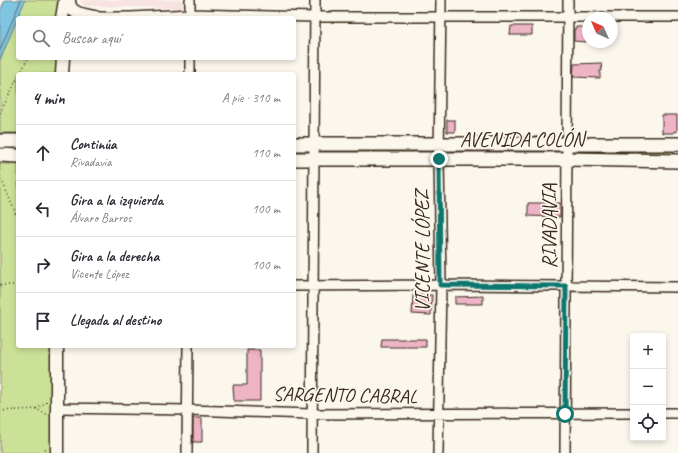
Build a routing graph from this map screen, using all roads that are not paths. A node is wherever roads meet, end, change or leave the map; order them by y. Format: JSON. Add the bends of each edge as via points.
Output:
{"nodes":[{"id":1,"x":65,"y":0,"type":"edge"},
{"id":2,"x":69,"y":0,"type":"edge"},
{"id":3,"x":190,"y":0,"type":"edge"},
{"id":4,"x":316,"y":0,"type":"edge"},
{"id":5,"x":441,"y":0,"type":"edge"},
{"id":6,"x":568,"y":0,"type":"edge"},
{"id":7,"x":62,"y":16,"type":"edge"},
{"id":8,"x":88,"y":16,"type":"edge"},
{"id":9,"x":190,"y":16,"type":"edge"},
{"id":10,"x":568,"y":16,"type":"junction"},
{"id":11,"x":296,"y":17,"type":"edge"},
{"id":12,"x":316,"y":17,"type":"junction"},
{"id":13,"x":441,"y":17,"type":"junction"},
{"id":14,"x":678,"y":17,"type":"edge"},
{"id":15,"x":63,"y":60,"type":"edge"},
{"id":16,"x":190,"y":60,"type":"edge"},
{"id":17,"x":62,"y":72,"type":"edge"},
{"id":18,"x":190,"y":72,"type":"edge"},
{"id":19,"x":0,"y":141,"type":"edge"},
{"id":20,"x":16,"y":141,"type":"edge"},
{"id":21,"x":567,"y":143,"type":"junction"},
{"id":22,"x":296,"y":144,"type":"edge"},
{"id":23,"x":440,"y":144,"type":"junction"},
{"id":24,"x":678,"y":144,"type":"edge"},
{"id":25,"x":315,"y":145,"type":"junction"},
{"id":26,"x":0,"y":155,"type":"edge"},
{"id":27,"x":16,"y":156,"type":"edge"},
{"id":28,"x":296,"y":159,"type":"edge"},
{"id":29,"x":439,"y":159,"type":"junction"},
{"id":30,"x":567,"y":159,"type":"junction"},
{"id":31,"x":315,"y":160,"type":"junction"},
{"id":32,"x":678,"y":161,"type":"edge"},
{"id":33,"x":440,"y":285,"type":"junction"},
{"id":34,"x":296,"y":286,"type":"edge"},
{"id":35,"x":312,"y":286,"type":"junction"},
{"id":36,"x":566,"y":286,"type":"junction"},
{"id":37,"x":678,"y":287,"type":"edge"},
{"id":38,"x":57,"y":348,"type":"edge"},
{"id":39,"x":188,"y":348,"type":"edge"},
{"id":40,"x":53,"y":409,"type":"junction"},
{"id":41,"x":188,"y":410,"type":"junction"},
{"id":42,"x":666,"y":413,"type":"edge"},
{"id":43,"x":678,"y":413,"type":"edge"},
{"id":44,"x":311,"y":414,"type":"junction"},
{"id":45,"x":438,"y":414,"type":"junction"},
{"id":46,"x":565,"y":414,"type":"junction"},
{"id":47,"x":630,"y":414,"type":"edge"},
{"id":48,"x":57,"y":453,"type":"edge"},
{"id":49,"x":187,"y":453,"type":"edge"},
{"id":50,"x":312,"y":453,"type":"edge"},
{"id":51,"x":438,"y":453,"type":"edge"},
{"id":52,"x":564,"y":453,"type":"edge"}],
"edges":[{"from":1,"to":7,"type":"street"},
{"from":2,"to":8,"type":"street","via":[[71,9]]},
{"from":3,"to":9,"type":"street"},
{"from":4,"to":12,"type":"street"},
{"from":5,"to":13,"type":"street","name":"VICENTE LÓPEZ"},
{"from":6,"to":10,"type":"street","name":"RIVADAVIA"},
{"from":10,"to":13,"type":"street"},
{"from":10,"to":14,"type":"street"},
{"from":10,"to":21,"type":"street","name":"RIVADAVIA"},
{"from":11,"to":12,"type":"street"},
{"from":12,"to":13,"type":"street"},
{"from":12,"to":25,"type":"street"},
{"from":13,"to":23,"type":"street","name":"VICENTE LÓPEZ"},
{"from":15,"to":17,"type":"street"},
{"from":16,"to":18,"type":"street"},
{"from":19,"to":20,"type":"main road"},
{"from":21,"to":23,"type":"main road","name":"AVENIDA COLÓN"},
{"from":21,"to":24,"type":"main road","name":"AVENIDA COLÓN"},
{"from":21,"to":30,"type":"street","name":"RIVADAVIA"},
{"from":22,"to":25,"type":"main road","name":"AVENIDA COLÓN"},
{"from":23,"to":25,"type":"main road","name":"AVENIDA COLÓN"},
{"from":23,"to":29,"type":"street","name":"VICENTE LÓPEZ"},
{"from":25,"to":31,"type":"street"},
{"from":26,"to":27,"type":"main road"},
{"from":28,"to":31,"type":"main road","name":"AVENIDA COLÓN"},
{"from":29,"to":30,"type":"main road","name":"AVENIDA COLÓN"},
{"from":29,"to":31,"type":"main road","name":"AVENIDA COLÓN"},
{"from":29,"to":33,"type":"street","name":"VICENTE LÓPEZ"},
{"from":30,"to":32,"type":"main road","name":"AVENIDA COLÓN"},
{"from":30,"to":36,"type":"street","name":"RIVADAVIA"},
{"from":31,"to":35,"type":"street"},
{"from":33,"to":35,"type":"street"},
{"from":33,"to":36,"type":"street"},
{"from":33,"to":45,"type":"street","name":"VICENTE LÓPEZ"},
{"from":34,"to":35,"type":"street"},
{"from":35,"to":44,"type":"street"},
{"from":36,"to":37,"type":"street"},
{"from":36,"to":46,"type":"street","name":"RIVADAVIA"},
{"from":38,"to":40,"type":"street"},
{"from":39,"to":41,"type":"street"},
{"from":40,"to":41,"type":"street","name":"SARGENTO CABRAL"},
{"from":40,"to":48,"type":"street"},
{"from":41,"to":44,"type":"street","name":"SARGENTO CABRAL"},
{"from":41,"to":49,"type":"street"},
{"from":42,"to":43,"type":"street"},
{"from":44,"to":45,"type":"street","name":"SARGENTO CABRAL"},
{"from":44,"to":50,"type":"street"},
{"from":45,"to":46,"type":"street","name":"SARGENTO CABRAL"},
{"from":45,"to":51,"type":"street","name":"VICENTE LÓPEZ"},
{"from":46,"to":47,"type":"street","name":"SARGENTO CABRAL"},
{"from":46,"to":52,"type":"street","name":"RIVADAVIA"}]}
